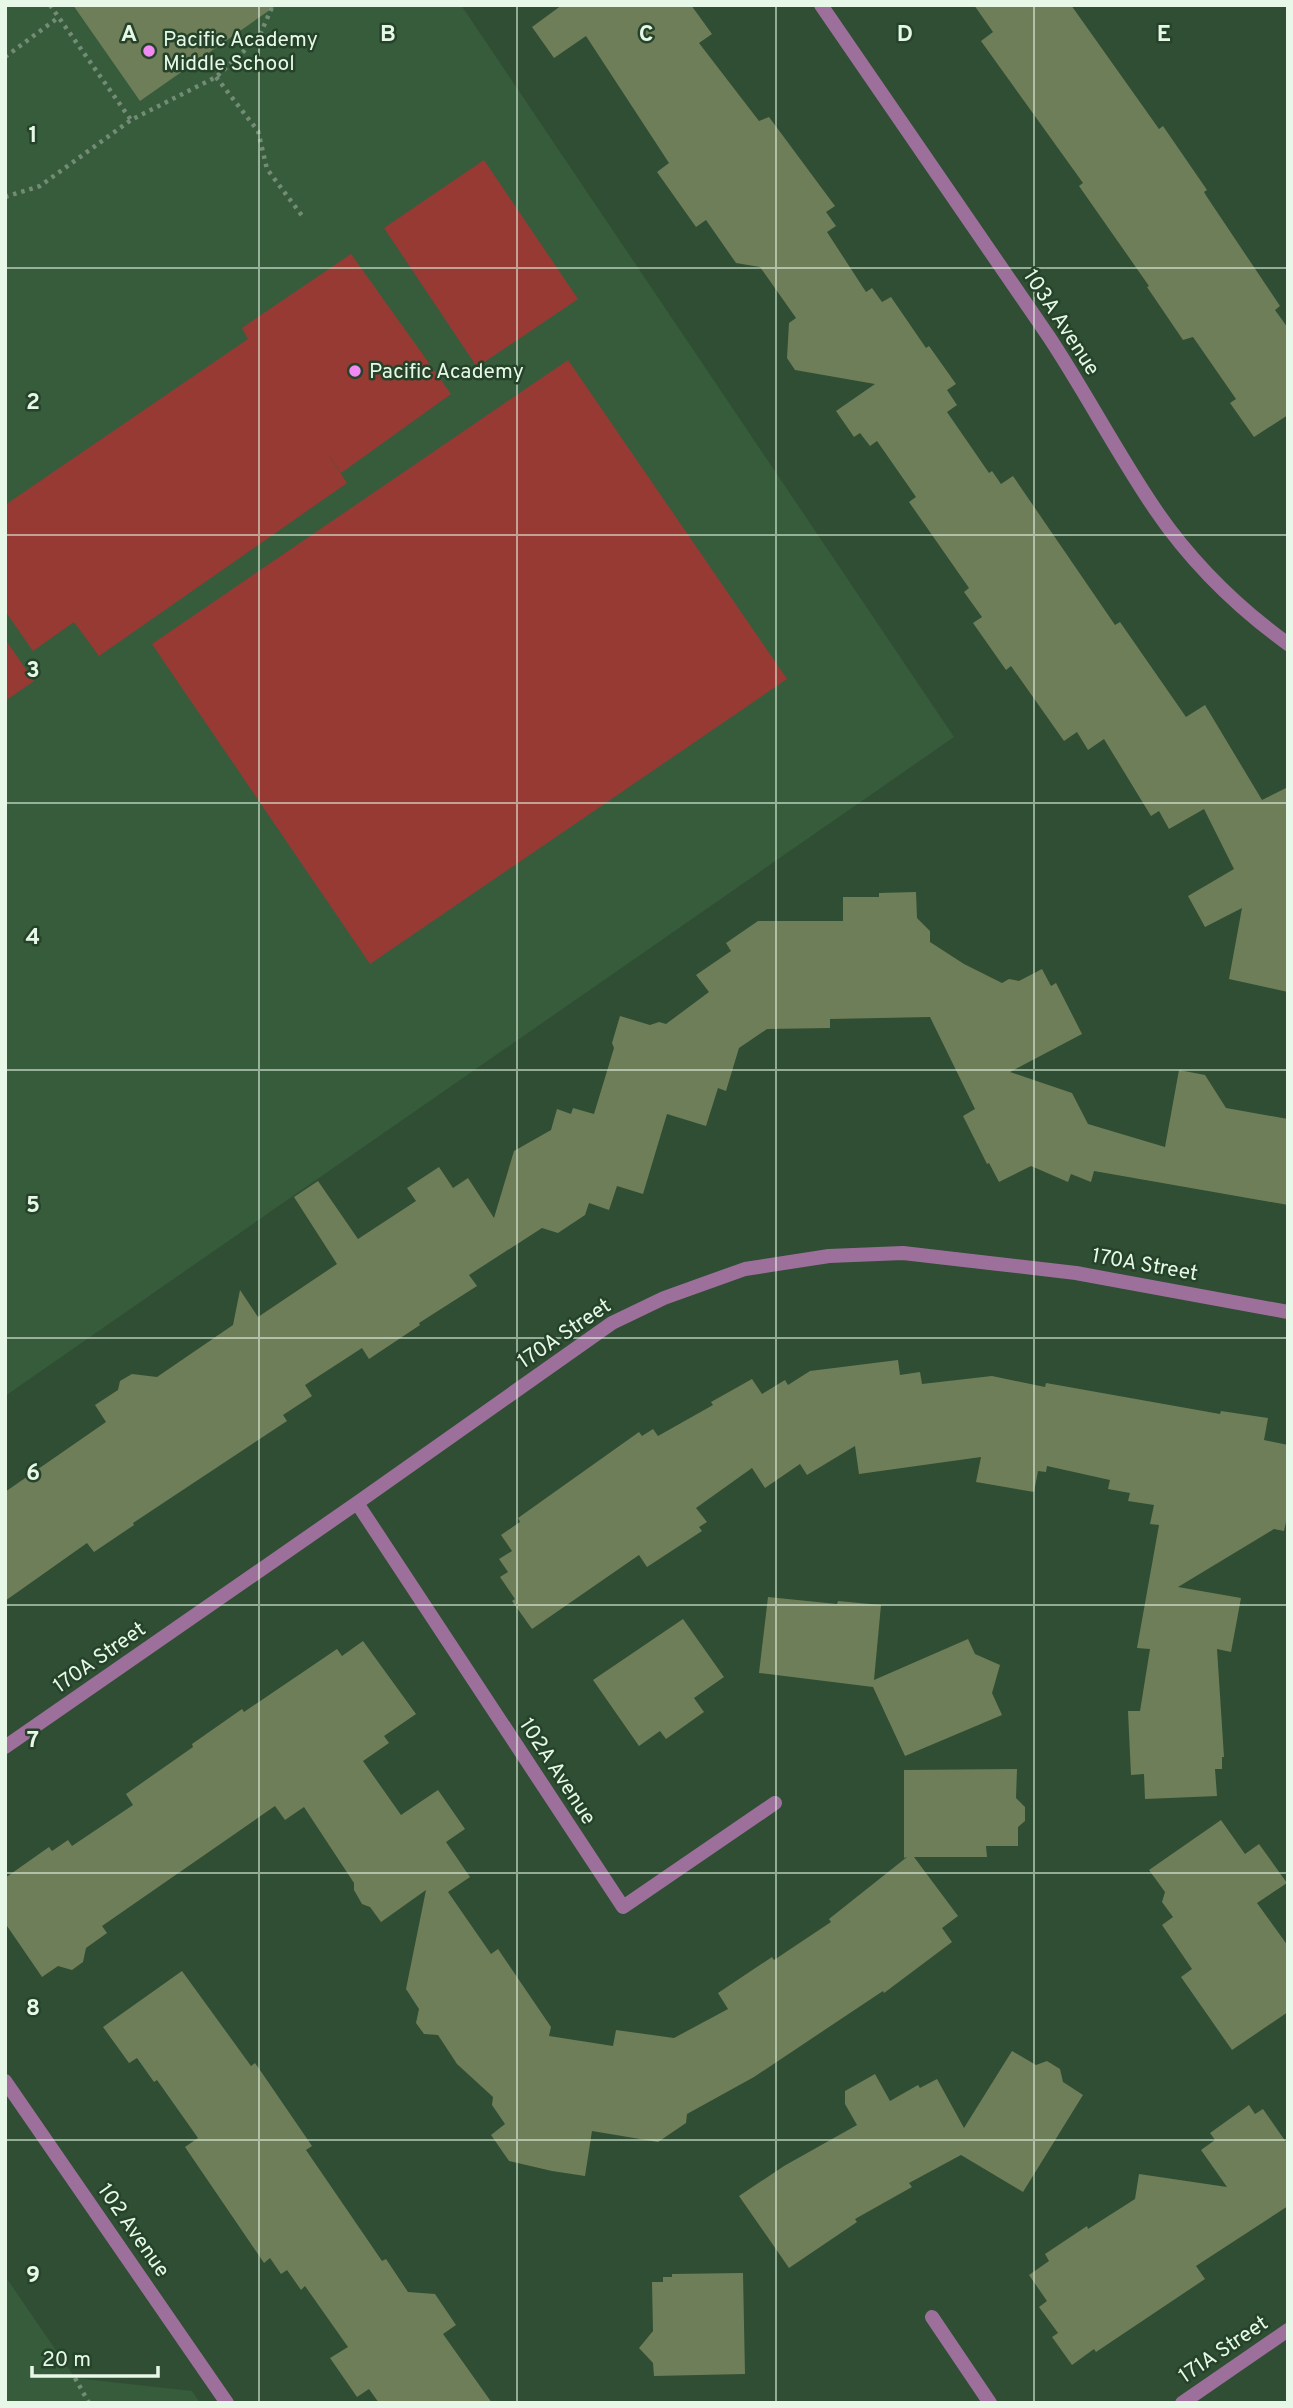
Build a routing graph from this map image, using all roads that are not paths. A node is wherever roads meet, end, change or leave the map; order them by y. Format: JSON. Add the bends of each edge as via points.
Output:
{"nodes":[{"id":1,"x":821,"y":5,"type":"edge"},
{"id":2,"x":1288,"y":644,"type":"edge"},
{"id":3,"x":1288,"y":1312,"type":"edge"},
{"id":4,"x":357,"y":1503,"type":"junction"},
{"id":5,"x":5,"y":1747,"type":"edge"},
{"id":6,"x":775,"y":1802,"type":"dead end"},
{"id":7,"x":5,"y":2081,"type":"edge"},
{"id":8,"x":932,"y":2317,"type":"dead end"},
{"id":9,"x":1288,"y":2330,"type":"edge"},
{"id":10,"x":228,"y":2403,"type":"edge"},
{"id":11,"x":990,"y":2403,"type":"edge"},
{"id":12,"x":1182,"y":2403,"type":"edge"}],
"edges":[{"from":1,"to":2,"type":"street","name":"103A Avenue","via":[[1051,340],[1155,509],[1219,586]]},
{"from":3,"to":4,"type":"street","name":"170A Street","via":[[1076,1273],[903,1253],[828,1256],[746,1269],[664,1298],[612,1323]]},
{"from":4,"to":5,"type":"street","name":"170A Street"},
{"from":4,"to":6,"type":"street","name":"102A Avenue","via":[[622,1907]]},
{"from":7,"to":10,"type":"street","name":"102 Avenue"},
{"from":8,"to":11,"type":"street"},
{"from":9,"to":12,"type":"street","name":"171A Street"}]}
